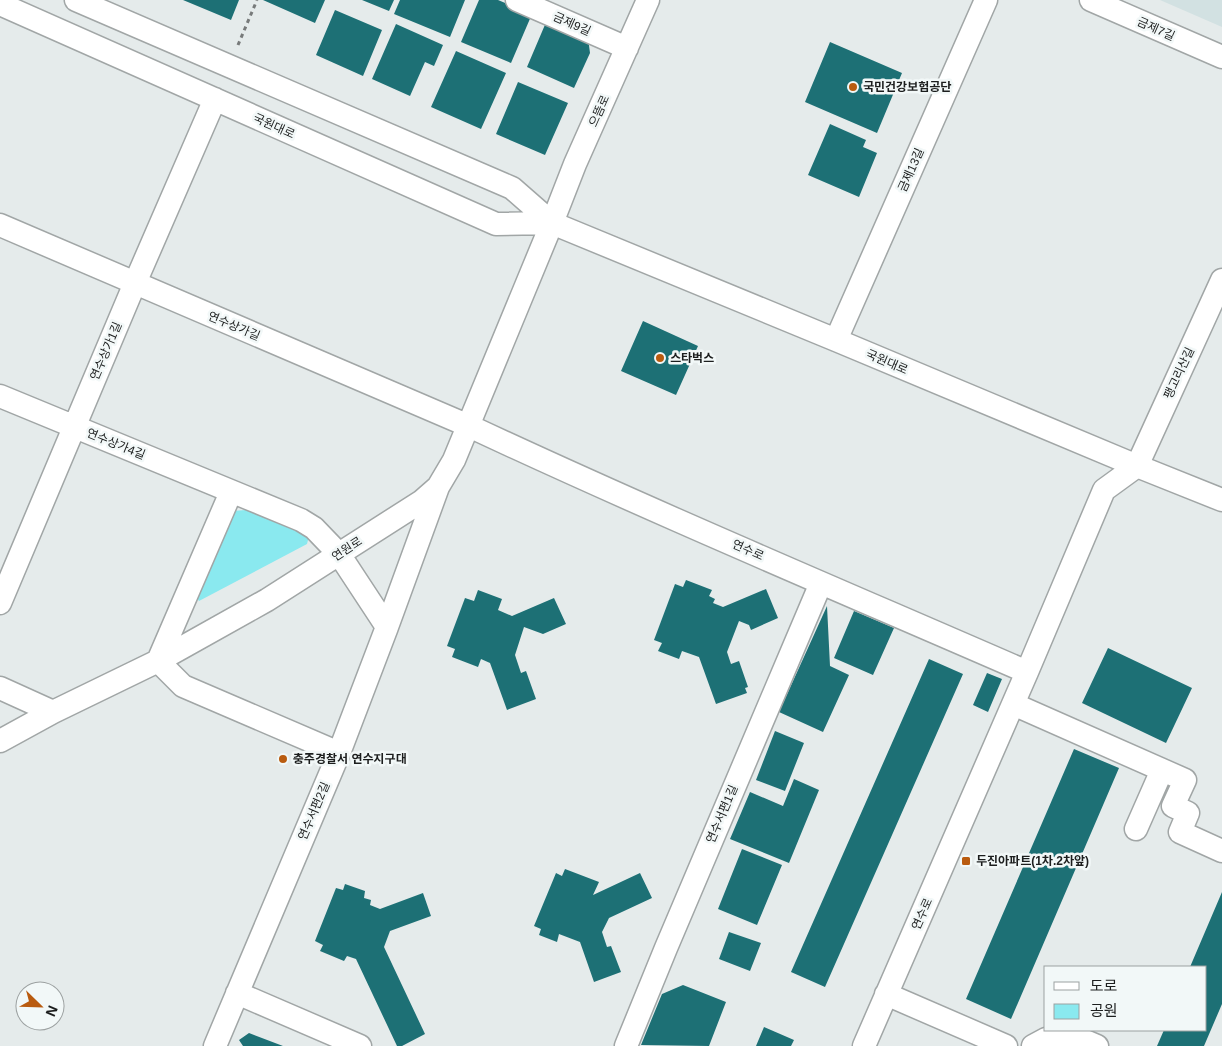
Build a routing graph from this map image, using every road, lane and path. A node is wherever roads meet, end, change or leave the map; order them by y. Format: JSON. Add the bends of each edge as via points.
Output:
{"nodes":[{"id":1,"x":76,"y":0,"type":"edge"},
{"id":2,"x":257,"y":0,"type":"edge"},
{"id":3,"x":517,"y":0,"type":"edge"},
{"id":4,"x":648,"y":0,"type":"edge"},
{"id":5,"x":986,"y":0,"type":"edge"},
{"id":6,"x":1091,"y":0,"type":"edge"},
{"id":7,"x":0,"y":4,"type":"edge"},
{"id":8,"x":627,"y":48,"type":"junction"},
{"id":9,"x":1221,"y":54,"type":"edge"},
{"id":10,"x":229,"y":65,"type":"junction"},
{"id":11,"x":214,"y":99,"type":"junction"},
{"id":12,"x":552,"y":224,"type":"junction"},
{"id":13,"x":0,"y":225,"type":"edge"},
{"id":14,"x":1222,"y":280,"type":"edge"},
{"id":15,"x":135,"y":283,"type":"junction"},
{"id":16,"x":836,"y":340,"type":"junction"},
{"id":17,"x":0,"y":396,"type":"edge"},
{"id":18,"x":469,"y":426,"type":"junction"},
{"id":19,"x":74,"y":427,"type":"junction"},
{"id":20,"x":1137,"y":466,"type":"junction"},
{"id":21,"x":438,"y":487,"type":"junction"},
{"id":22,"x":231,"y":492,"type":"junction"},
{"id":23,"x":1222,"y":500,"type":"edge"},
{"id":24,"x":339,"y":554,"type":"junction"},
{"id":25,"x":821,"y":583,"type":"junction"},
{"id":26,"x":0,"y":603,"type":"edge"},
{"id":27,"x":387,"y":627,"type":"junction"},
{"id":28,"x":158,"y":661,"type":"junction"},
{"id":29,"x":1028,"y":672,"type":"junction"},
{"id":30,"x":0,"y":688,"type":"edge"},
{"id":31,"x":1013,"y":704,"type":"junction"},
{"id":32,"x":53,"y":712,"type":"junction"},
{"id":33,"x":0,"y":741,"type":"edge"},
{"id":34,"x":338,"y":753,"type":"junction"},
{"id":35,"x":1162,"y":770,"type":"junction"},
{"id":36,"x":1136,"y":829,"type":"dead end"},
{"id":37,"x":1222,"y":851,"type":"edge"},
{"id":38,"x":238,"y":993,"type":"junction"},
{"id":39,"x":886,"y":994,"type":"junction"},
{"id":40,"x":215,"y":1046,"type":"edge"},
{"id":41,"x":360,"y":1046,"type":"edge"},
{"id":42,"x":626,"y":1046,"type":"edge"},
{"id":43,"x":864,"y":1046,"type":"edge"},
{"id":44,"x":1006,"y":1046,"type":"edge"},
{"id":45,"x":1032,"y":1046,"type":"edge"},
{"id":46,"x":1097,"y":1046,"type":"edge"}],
"edges":[{"from":1,"to":10,"type":"street","name":"국원대로"},
{"from":2,"to":10,"type":"path"},
{"from":3,"to":8,"type":"street","name":"금제9길"},
{"from":4,"to":8,"type":"street","name":"으뜸로"},
{"from":5,"to":16,"type":"street","name":"금제13길"},
{"from":6,"to":9,"type":"street","name":"금제7길"},
{"from":7,"to":11,"type":"street","name":"국원대로"},
{"from":8,"to":12,"type":"street","name":"으뜸로"},
{"from":10,"to":12,"type":"street","name":"국원대로","via":[[512,188]]},
{"from":11,"to":12,"type":"street","name":"국원대로","via":[[496,224]]},
{"from":11,"to":15,"type":"street","name":"연수상가1길"},
{"from":12,"to":16,"type":"street","name":"국원대로"},
{"from":12,"to":18,"type":"street","name":"연원로"},
{"from":13,"to":15,"type":"street","name":"연수상가길"},
{"from":14,"to":20,"type":"street","name":"팽고리산길"},
{"from":15,"to":18,"type":"street","name":"연수상가길"},
{"from":15,"to":19,"type":"street","name":"연수상가1길"},
{"from":16,"to":20,"type":"street","name":"국원대로"},
{"from":17,"to":19,"type":"street","name":"연수상가4길"},
{"from":18,"to":21,"type":"street","name":"연원로"},
{"from":18,"to":25,"type":"street","name":"연수로"},
{"from":19,"to":22,"type":"street","name":"연수상가4길"},
{"from":19,"to":26,"type":"street","name":"연수상가1길"},
{"from":20,"to":23,"type":"street","name":"국원대로"},
{"from":20,"to":29,"type":"street","name":"연수로","via":[[1104,490]]},
{"from":21,"to":24,"type":"street","name":"연원로"},
{"from":21,"to":27,"type":"street","name":"연수서편2길"},
{"from":22,"to":24,"type":"street","name":"연수상가4길","via":[[301,520],[314,528]]},
{"from":22,"to":28,"type":"street"},
{"from":24,"to":27,"type":"street"},
{"from":24,"to":28,"type":"street","name":"연원로","via":[[267,600]]},
{"from":25,"to":29,"type":"street","name":"연수로"},
{"from":25,"to":42,"type":"street","name":"연수서편1길"},
{"from":27,"to":34,"type":"street","name":"연수서편2길"},
{"from":28,"to":32,"type":"street","name":"연원로"},
{"from":28,"to":34,"type":"street","via":[[184,686]]},
{"from":29,"to":31,"type":"street","name":"연수로"},
{"from":30,"to":32,"type":"street"},
{"from":31,"to":35,"type":"street"},
{"from":31,"to":39,"type":"street","name":"연수로"},
{"from":32,"to":33,"type":"street","name":"연원로"},
{"from":34,"to":38,"type":"street","name":"연수서편2길"},
{"from":35,"to":36,"type":"street"},
{"from":35,"to":37,"type":"street","via":[[1185,780],[1174,806],[1188,813],[1180,832]]},
{"from":38,"to":40,"type":"street","name":"연수서편2길"},
{"from":38,"to":41,"type":"street"},
{"from":39,"to":43,"type":"street","name":"연수로"},
{"from":39,"to":44,"type":"street"},
{"from":45,"to":46,"type":"street","via":[[1069,1034]]}]}
